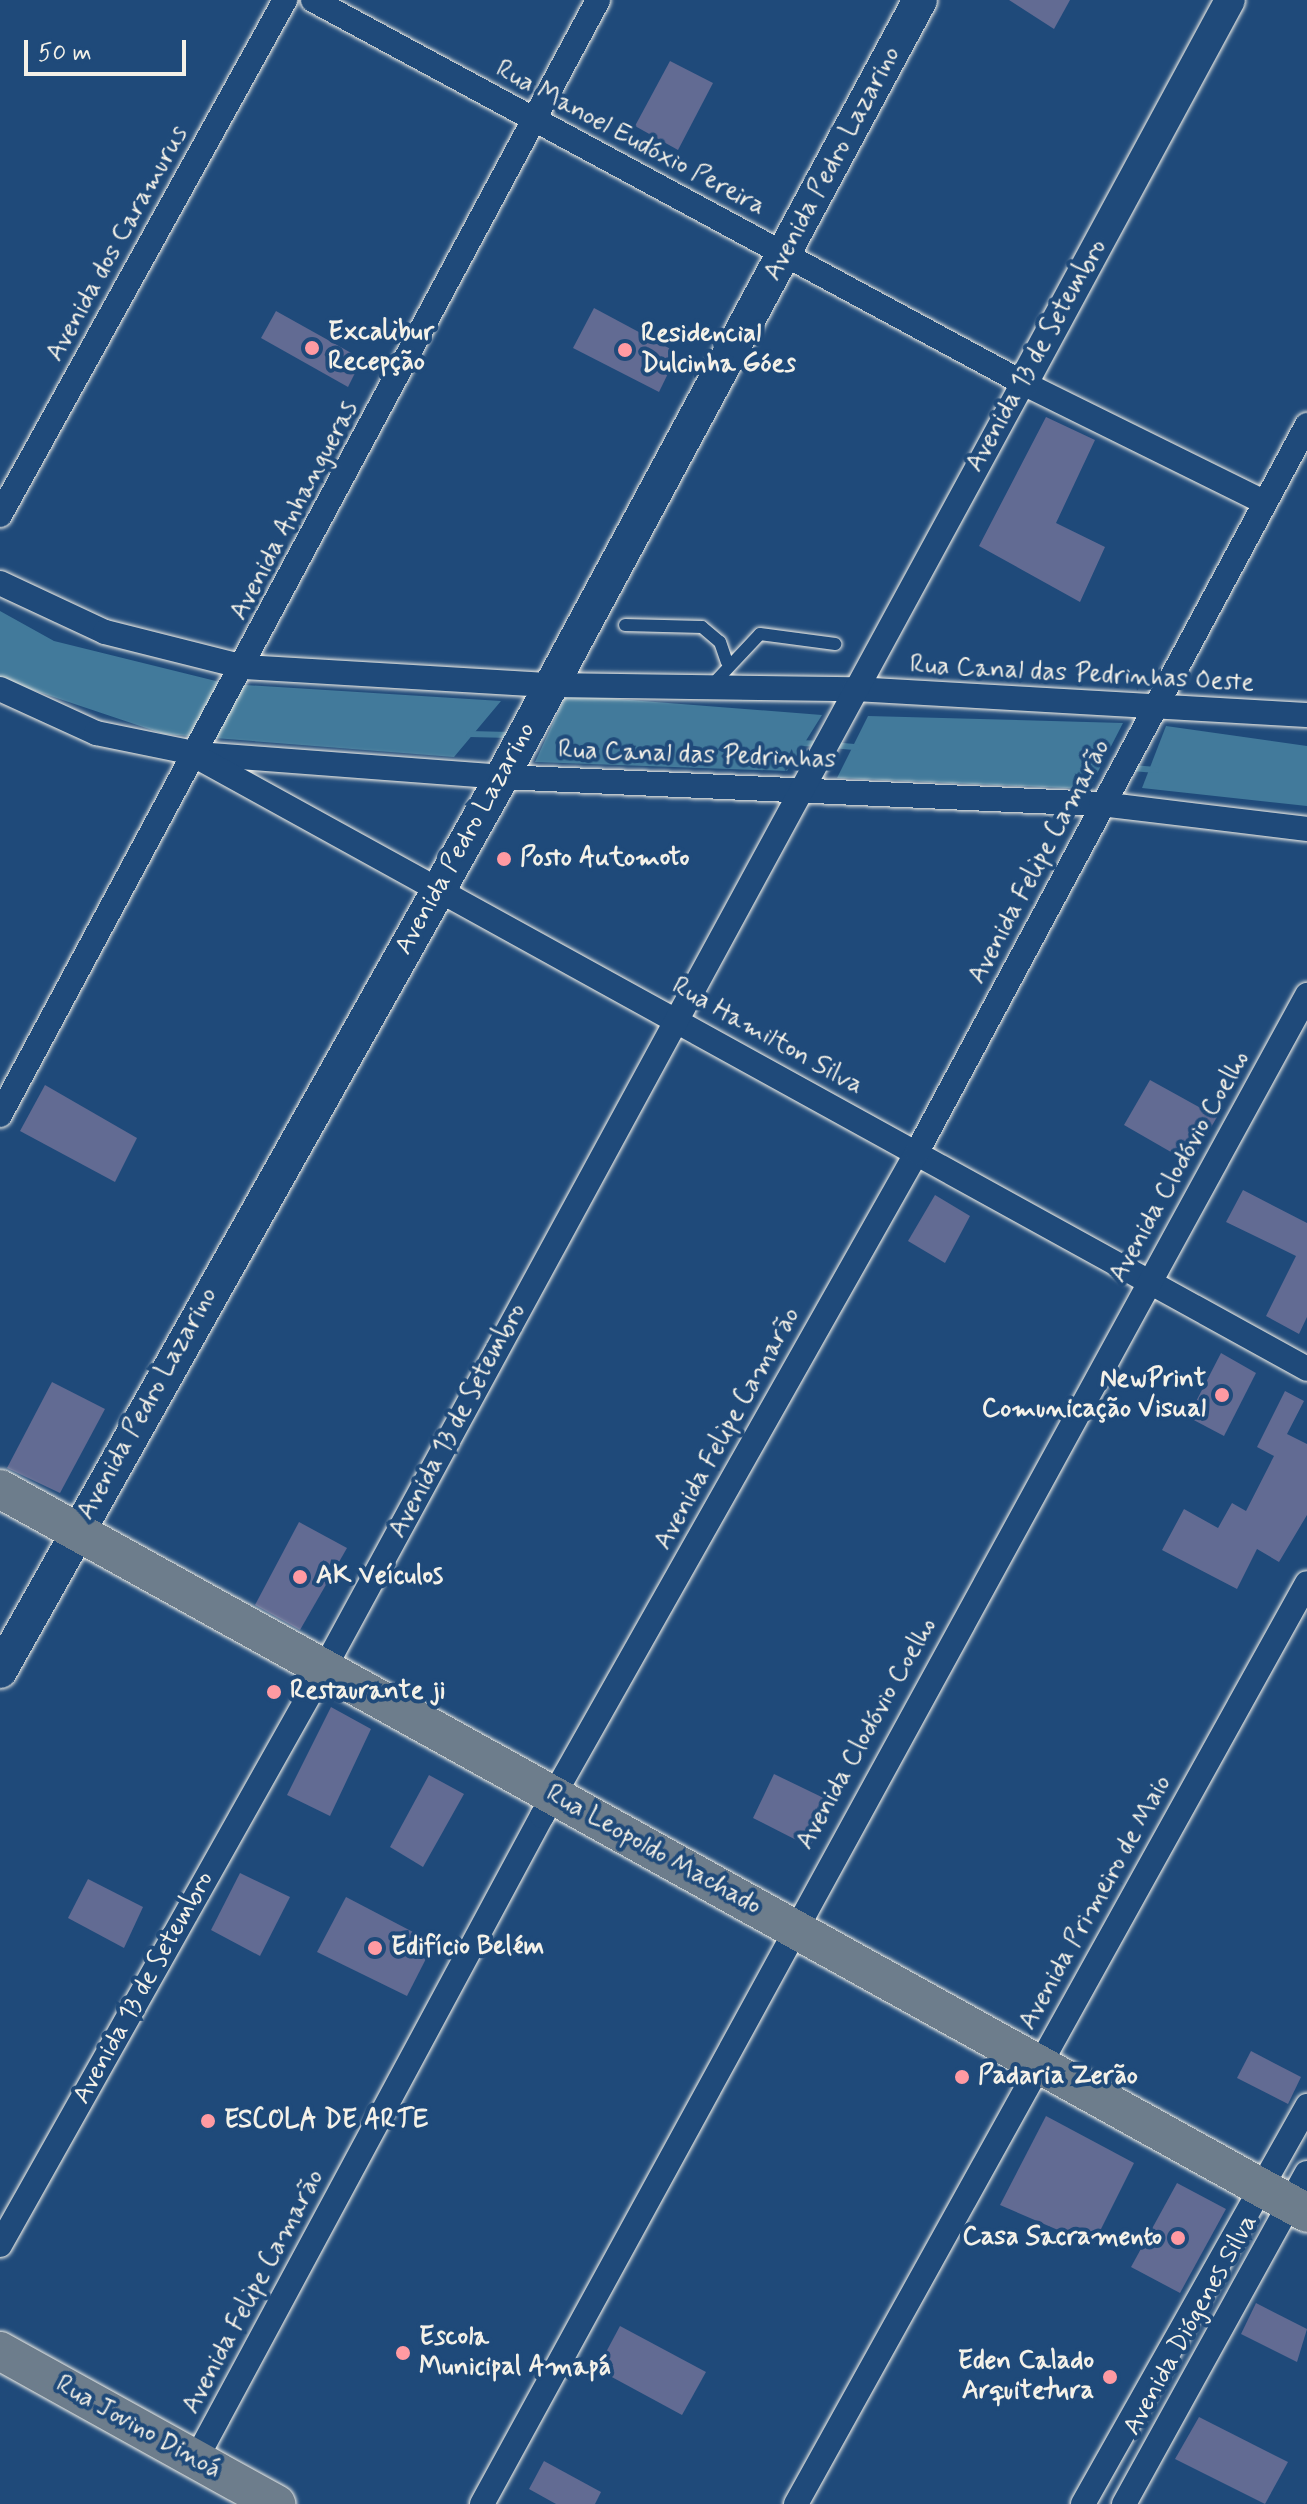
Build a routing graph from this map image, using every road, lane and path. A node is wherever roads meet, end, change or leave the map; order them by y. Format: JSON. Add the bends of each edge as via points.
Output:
{"nodes":[{"id":1,"x":285,"y":0,"type":"edge"},
{"id":2,"x":313,"y":0,"type":"edge"},
{"id":3,"x":598,"y":0,"type":"edge"},
{"id":4,"x":920,"y":0,"type":"edge"},
{"id":5,"x":1230,"y":0,"type":"edge"},
{"id":6,"x":533,"y":119,"type":"junction"},
{"id":7,"x":785,"y":255,"type":"junction"},
{"id":8,"x":1023,"y":383,"type":"junction"},
{"id":9,"x":1307,"y":425,"type":"edge"},
{"id":10,"x":1264,"y":502,"type":"junction"},
{"id":11,"x":0,"y":515,"type":"edge"},
{"id":12,"x":0,"y":583,"type":"edge"},
{"id":13,"x":625,"y":625,"type":"dead end"},
{"id":14,"x":835,"y":644,"type":"dead end"},
{"id":15,"x":727,"y":662,"type":"junction"},
{"id":16,"x":242,"y":672,"type":"junction"},
{"id":17,"x":714,"y":683,"type":"junction"},
{"id":18,"x":551,"y":685,"type":"junction"},
{"id":19,"x":0,"y":689,"type":"edge"},
{"id":20,"x":854,"y":689,"type":"junction"},
{"id":21,"x":1151,"y":715,"type":"junction"},
{"id":22,"x":1307,"y":715,"type":"edge"},
{"id":23,"x":200,"y":751,"type":"junction"},
{"id":24,"x":502,"y":777,"type":"junction"},
{"id":25,"x":804,"y":786,"type":"junction"},
{"id":26,"x":1105,"y":796,"type":"junction"},
{"id":27,"x":1307,"y":829,"type":"edge"},
{"id":28,"x":440,"y":887,"type":"junction"},
{"id":29,"x":1307,"y":995,"type":"edge"},
{"id":30,"x":675,"y":1018,"type":"junction"},
{"id":31,"x":0,"y":1115,"type":"edge"},
{"id":32,"x":917,"y":1152,"type":"junction"},
{"id":33,"x":1147,"y":1282,"type":"junction"},
{"id":34,"x":1307,"y":1369,"type":"edge"},
{"id":35,"x":0,"y":1489,"type":"edge"},
{"id":36,"x":76,"y":1531,"type":"junction"},
{"id":37,"x":1307,"y":1583,"type":"edge"},
{"id":38,"x":325,"y":1667,"type":"junction"},
{"id":39,"x":0,"y":1671,"type":"edge"},
{"id":40,"x":553,"y":1795,"type":"junction"},
{"id":41,"x":792,"y":1930,"type":"junction"},
{"id":42,"x":1038,"y":2065,"type":"junction"},
{"id":43,"x":1307,"y":2106,"type":"edge"},
{"id":44,"x":1291,"y":2195,"type":"edge"},
{"id":45,"x":0,"y":2245,"type":"edge"},
{"id":46,"x":0,"y":2351,"type":"edge"},
{"id":47,"x":196,"y":2459,"type":"junction"},
{"id":48,"x":276,"y":2504,"type":"edge"},
{"id":49,"x":482,"y":2504,"type":"edge"},
{"id":50,"x":796,"y":2504,"type":"edge"},
{"id":51,"x":1083,"y":2504,"type":"edge"},
{"id":52,"x":1124,"y":2504,"type":"edge"}],
"edges":[{"from":1,"to":11,"type":"street","name":"Avenida dos Caramurus"},
{"from":2,"to":6,"type":"street","name":"Rua Manoel Eudóxio Pereira"},
{"from":3,"to":6,"type":"street","name":"Avenida Anhangueras"},
{"from":4,"to":7,"type":"main road","name":"Avenida Pedro Lazarino"},
{"from":5,"to":8,"type":"street","name":"Avenida 13 de Setembro"},
{"from":6,"to":7,"type":"street","name":"Rua Manoel Eudóxio Pereira"},
{"from":6,"to":16,"type":"street","name":"Avenida Anhangueras"},
{"from":7,"to":8,"type":"street","name":"Rua Manoel Eudóxio Pereira"},
{"from":7,"to":18,"type":"main road","name":"Avenida Pedro Lazarino"},
{"from":8,"to":10,"type":"street","name":"Rua Manoel Eudóxio Pereira"},
{"from":8,"to":20,"type":"street","name":"Avenida 13 de Setembro"},
{"from":9,"to":10,"type":"street","name":"Avenida Felipe Camarão"},
{"from":10,"to":21,"type":"street","name":"Avenida Felipe Camarão"},
{"from":12,"to":16,"type":"street","via":[[105,632]]},
{"from":13,"to":15,"type":"lane","via":[[702,627],[720,642]]},
{"from":14,"to":15,"type":"lane","via":[[760,634]]},
{"from":15,"to":17,"type":"lane"},
{"from":16,"to":18,"type":"street"},
{"from":16,"to":23,"type":"street","name":"Avenida Anhangueras"},
{"from":17,"to":18,"type":"street"},
{"from":17,"to":20,"type":"street"},
{"from":18,"to":24,"type":"main road","name":"Avenida Pedro Lazarino"},
{"from":19,"to":23,"type":"street","name":"Rua Canal das Pedrinhas","via":[[96,733]]},
{"from":20,"to":21,"type":"street","name":"Rua Canal das Pedrinhas Oeste"},
{"from":20,"to":25,"type":"street","name":"Avenida 13 de Setembro"},
{"from":21,"to":22,"type":"street","name":"Rua Canal das Pedrinhas Oeste"},
{"from":21,"to":26,"type":"street","name":"Avenida Felipe Camarão"},
{"from":23,"to":24,"type":"street","name":"Rua Canal das Pedrinhas"},
{"from":23,"to":28,"type":"street","name":"Rua Hamilton Silva"},
{"from":23,"to":31,"type":"street"},
{"from":24,"to":25,"type":"street","name":"Rua Canal das Pedrinhas"},
{"from":24,"to":28,"type":"main road","name":"Avenida Pedro Lazarino"},
{"from":25,"to":26,"type":"street","name":"Rua Canal das Pedrinhas"},
{"from":25,"to":30,"type":"street","name":"Avenida 13 de Setembro"},
{"from":26,"to":27,"type":"street","name":"Rua Canal das Pedrinhas"},
{"from":26,"to":32,"type":"street","name":"Avenida Felipe Camarão"},
{"from":28,"to":30,"type":"street","name":"Rua Hamilton Silva"},
{"from":28,"to":36,"type":"main road","name":"Avenida Pedro Lazarino"},
{"from":29,"to":33,"type":"street","name":"Avenida Clodóvio Coelho"},
{"from":30,"to":32,"type":"street","name":"Rua Hamilton Silva"},
{"from":30,"to":38,"type":"street","name":"Avenida 13 de Setembro"},
{"from":32,"to":33,"type":"street","name":"Rua Hamilton Silva"},
{"from":32,"to":40,"type":"street","name":"Avenida Felipe Camarão"},
{"from":33,"to":34,"type":"street","name":"Rua Hamilton Silva"},
{"from":33,"to":41,"type":"street","name":"Avenida Clodóvio Coelho"},
{"from":35,"to":36,"type":"main road","name":"Rua Leopoldo Machado"},
{"from":36,"to":38,"type":"main road","name":"Rua Leopoldo Machado"},
{"from":36,"to":39,"type":"main road","name":"Avenida Pedro Lazarino"},
{"from":37,"to":42,"type":"street","name":"Avenida Primeiro de Maio"},
{"from":38,"to":40,"type":"main road","name":"Rua Leopoldo Machado"},
{"from":38,"to":45,"type":"street","name":"Avenida 13 de Setembro"},
{"from":40,"to":41,"type":"main road","name":"Rua Leopoldo Machado"},
{"from":40,"to":47,"type":"street","name":"Avenida Felipe Camarão"},
{"from":41,"to":42,"type":"main road","name":"Rua Leopoldo Machado"},
{"from":41,"to":49,"type":"street","name":"Avenida Clodóvio Coelho"},
{"from":42,"to":44,"type":"main road","name":"Rua Leopoldo Machado"},
{"from":42,"to":50,"type":"street","name":"Avenida Primeiro de Maio"},
{"from":43,"to":44,"type":"street","name":"Avenida Diógenes Silva"},
{"from":44,"to":51,"type":"street","name":"Avenida Diógenes Silva"},
{"from":44,"to":52,"type":"street","name":"Avenida Diógenes Silva"},
{"from":46,"to":47,"type":"main road","name":"Rua Jovino Dinoá"},
{"from":47,"to":48,"type":"main road","name":"Rua Jovino Dinoá"}]}
